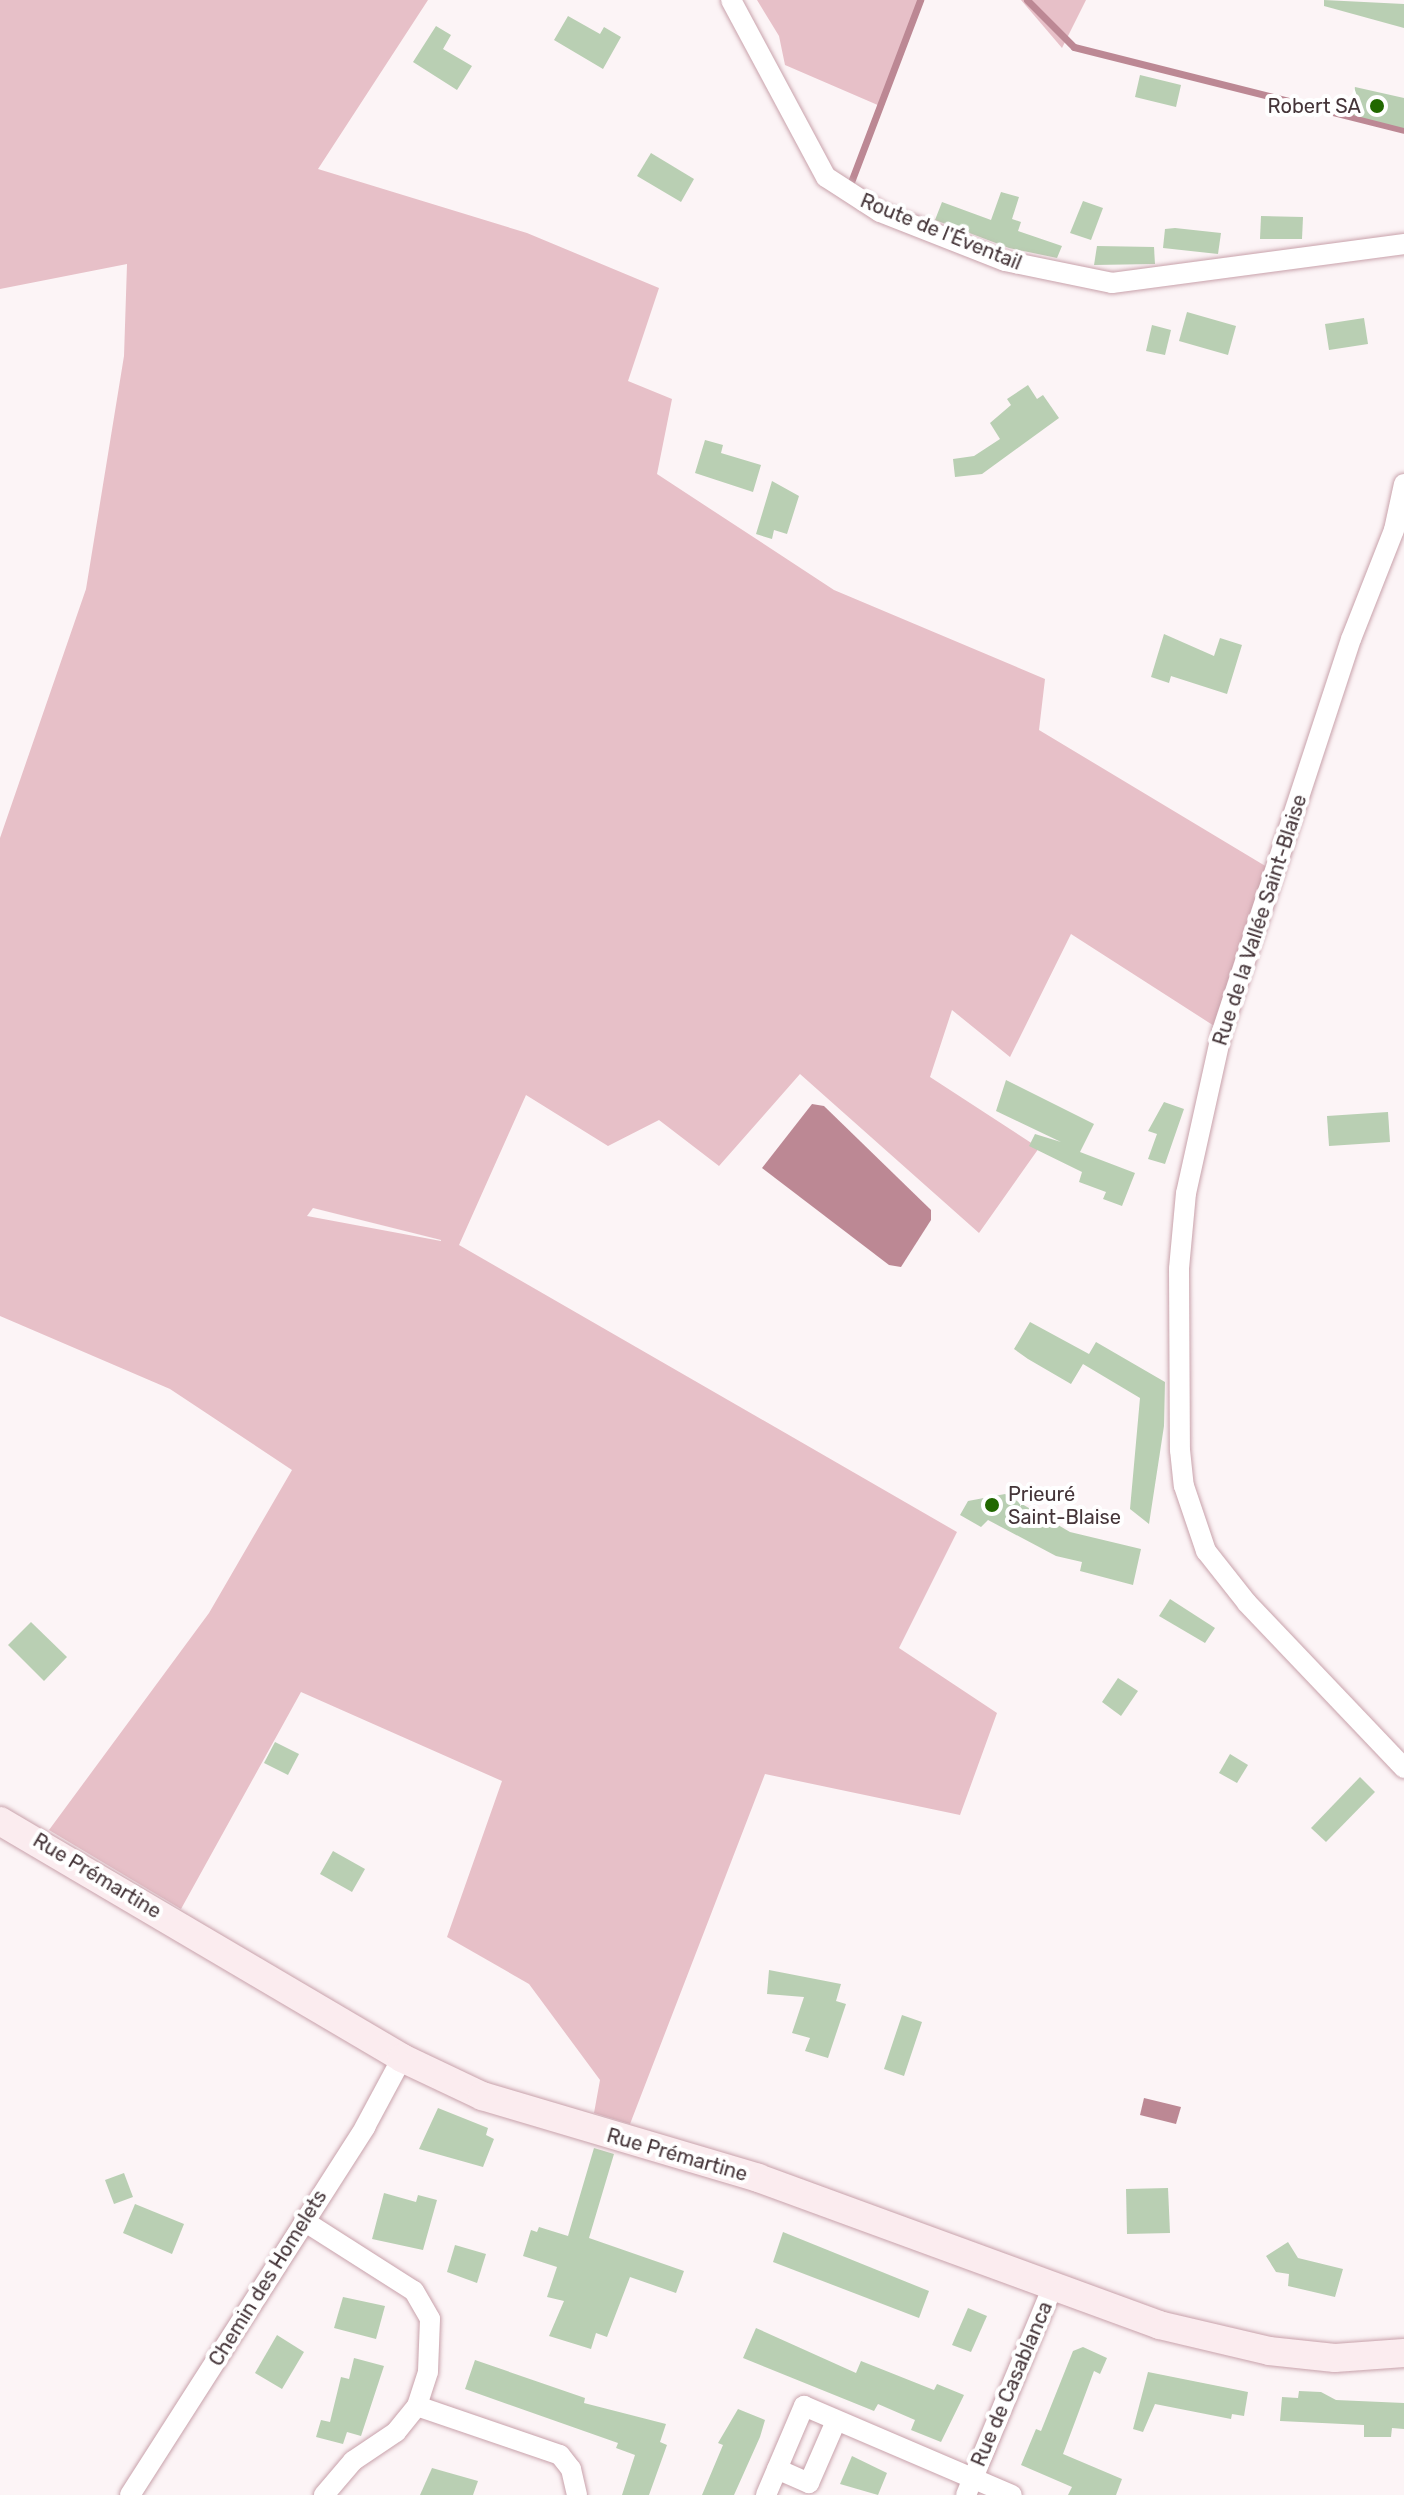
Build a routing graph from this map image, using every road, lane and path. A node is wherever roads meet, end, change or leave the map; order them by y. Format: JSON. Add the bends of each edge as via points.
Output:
{"nodes":[{"id":1,"x":731,"y":0,"type":"edge"},
{"id":2,"x":1404,"y":244,"type":"edge"},
{"id":3,"x":1404,"y":484,"type":"edge"},
{"id":4,"x":1404,"y":1768,"type":"edge"},
{"id":5,"x":0,"y":1821,"type":"edge"},
{"id":6,"x":402,"y":2058,"type":"junction"},
{"id":7,"x":304,"y":2221,"type":"junction"},
{"id":8,"x":1052,"y":2288,"type":"junction"},
{"id":9,"x":1404,"y":2353,"type":"edge"},
{"id":10,"x":417,"y":2406,"type":"junction"},
{"id":11,"x":836,"y":2421,"type":"junction"},
{"id":12,"x":777,"y":2469,"type":"junction"},
{"id":13,"x":969,"y":2487,"type":"edge"},
{"id":14,"x":130,"y":2495,"type":"edge"},
{"id":15,"x":324,"y":2495,"type":"edge"},
{"id":16,"x":577,"y":2495,"type":"edge"},
{"id":17,"x":766,"y":2495,"type":"edge"},
{"id":18,"x":1012,"y":2495,"type":"edge"}],
"edges":[{"from":1,"to":2,"type":"street","name":"Route de l'Éventail","via":[[826,177],[880,212],[1005,261],[1112,283]]},
{"from":3,"to":4,"type":"street","name":"Rue de la Vallée Saint-Blaise","via":[[1394,530],[1351,639],[1222,1031],[1186,1193],[1179,1269],[1180,1450],[1184,1486],[1206,1551],[1247,1603]]},
{"from":5,"to":6,"type":"street","name":"Rue Prémartine"},
{"from":6,"to":7,"type":"street","name":"Chemin des Homelets"},
{"from":6,"to":8,"type":"street","name":"Rue Prémartine","via":[[482,2096],[758,2178]]},
{"from":7,"to":10,"type":"street","via":[[414,2291],[430,2319],[431,2348]]},
{"from":7,"to":14,"type":"street","name":"Chemin des Homelets"},
{"from":8,"to":9,"type":"street","name":"Rue Prémartine","via":[[1159,2325],[1269,2351],[1335,2358]]},
{"from":8,"to":13,"type":"street","name":"Rue de Casablanca"},
{"from":10,"to":15,"type":"street","via":[[396,2432],[353,2461]]},
{"from":10,"to":16,"type":"street","via":[[560,2455],[571,2469]]},
{"from":11,"to":12,"type":"street","via":[[809,2483]]},
{"from":11,"to":12,"type":"street","name":"Rue de Casablanca","via":[[804,2406]]},
{"from":11,"to":13,"type":"street","name":"Rue de Casablanca"},
{"from":12,"to":17,"type":"street","name":"Rue de Casablanca"},
{"from":13,"to":18,"type":"street"}]}
